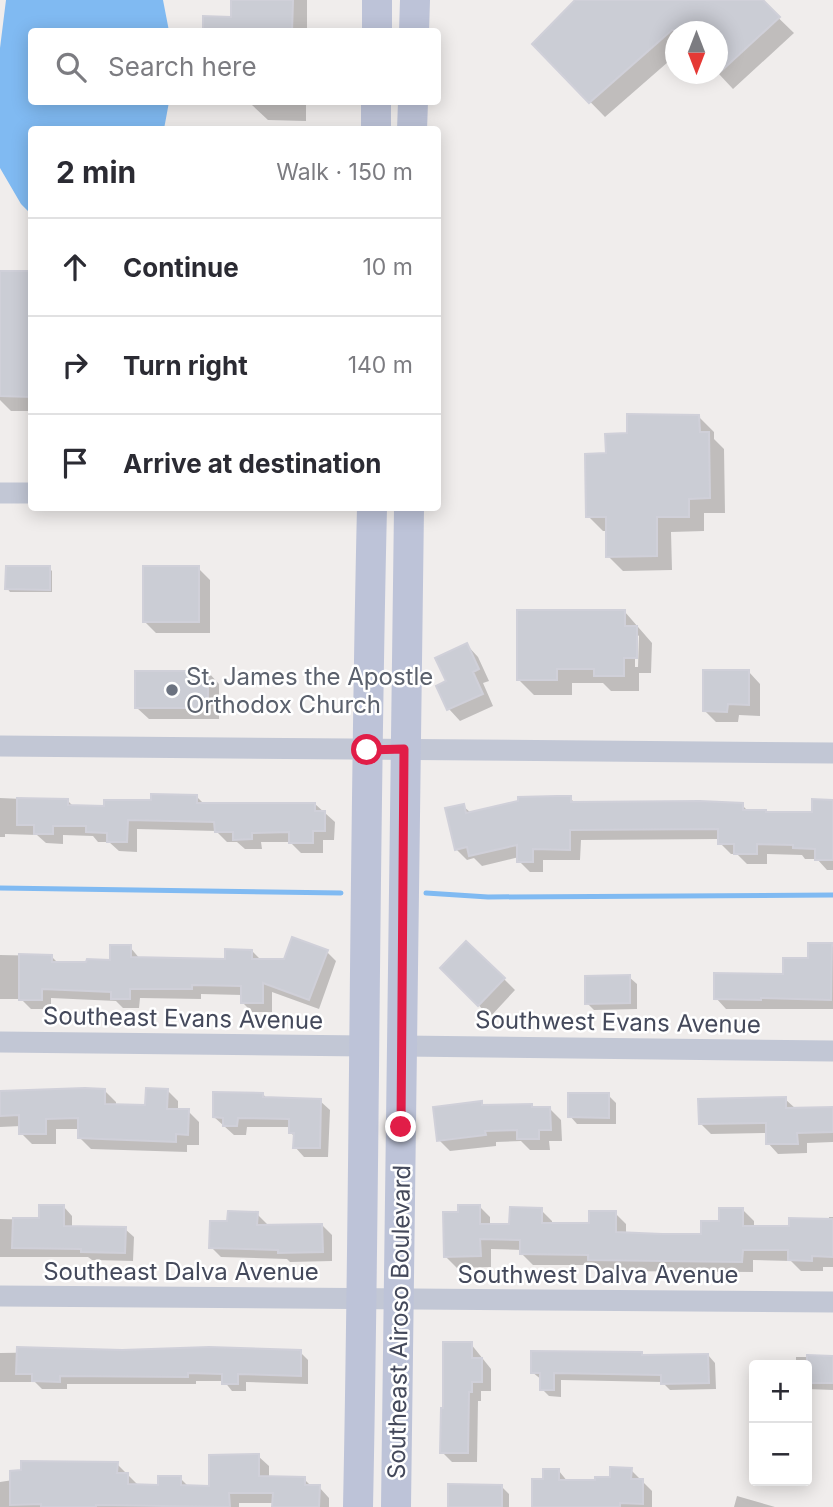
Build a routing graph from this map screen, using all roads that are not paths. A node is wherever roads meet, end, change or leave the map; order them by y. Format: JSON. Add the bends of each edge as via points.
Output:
{"nodes":[{"id":1,"x":377,"y":0,"type":"edge"},
{"id":2,"x":415,"y":0,"type":"edge"},
{"id":3,"x":377,"y":28,"type":"edge"},
{"id":4,"x":414,"y":28,"type":"edge"},
{"id":5,"x":376,"y":105,"type":"edge"},
{"id":6,"x":413,"y":105,"type":"edge"},
{"id":7,"x":376,"y":126,"type":"edge"},
{"id":8,"x":412,"y":126,"type":"edge"},
{"id":9,"x":0,"y":493,"type":"edge"},
{"id":10,"x":28,"y":493,"type":"edge"},
{"id":11,"x":372,"y":511,"type":"edge"},
{"id":12,"x":409,"y":511,"type":"edge"},
{"id":13,"x":0,"y":746,"type":"edge"},
{"id":14,"x":404,"y":749,"type":"junction"},
{"id":15,"x":367,"y":750,"type":"junction"},
{"id":16,"x":833,"y":753,"type":"edge"},
{"id":17,"x":0,"y":1042,"type":"edge"},
{"id":18,"x":365,"y":1046,"type":"junction"},
{"id":19,"x":402,"y":1046,"type":"junction"},
{"id":20,"x":833,"y":1051,"type":"edge"},
{"id":21,"x":0,"y":1296,"type":"edge"},
{"id":22,"x":362,"y":1299,"type":"junction"},
{"id":23,"x":398,"y":1299,"type":"junction"},
{"id":24,"x":833,"y":1302,"type":"edge"},
{"id":25,"x":358,"y":1507,"type":"edge"},
{"id":26,"x":396,"y":1507,"type":"edge"}],
"edges":[{"from":1,"to":3,"type":"main road"},
{"from":2,"to":4,"type":"main road"},
{"from":5,"to":7,"type":"main road"},
{"from":6,"to":8,"type":"main road"},
{"from":9,"to":10,"type":"street"},
{"from":11,"to":15,"type":"main road","name":"Southeast Airoso Boulevard"},
{"from":12,"to":14,"type":"main road","name":"Southeast Airoso Boulevard"},
{"from":13,"to":15,"type":"street"},
{"from":14,"to":15,"type":"street"},
{"from":14,"to":16,"type":"street"},
{"from":14,"to":19,"type":"main road","name":"Southeast Airoso Boulevard"},
{"from":15,"to":18,"type":"main road","name":"Southeast Airoso Boulevard"},
{"from":17,"to":18,"type":"street","name":"Southeast Evans Avenue"},
{"from":18,"to":22,"type":"main road","name":"Southeast Airoso Boulevard"},
{"from":19,"to":20,"type":"street","name":"Southwest Evans Avenue"},
{"from":19,"to":23,"type":"main road","name":"Southeast Airoso Boulevard"},
{"from":21,"to":22,"type":"street","name":"Southeast Dalva Avenue"},
{"from":22,"to":23,"type":"street","name":"Southwest Dalva Avenue"},
{"from":22,"to":25,"type":"main road","name":"Southeast Airoso Boulevard"},
{"from":23,"to":24,"type":"street","name":"Southwest Dalva Avenue"},
{"from":23,"to":26,"type":"main road","name":"Southeast Airoso Boulevard"}]}
